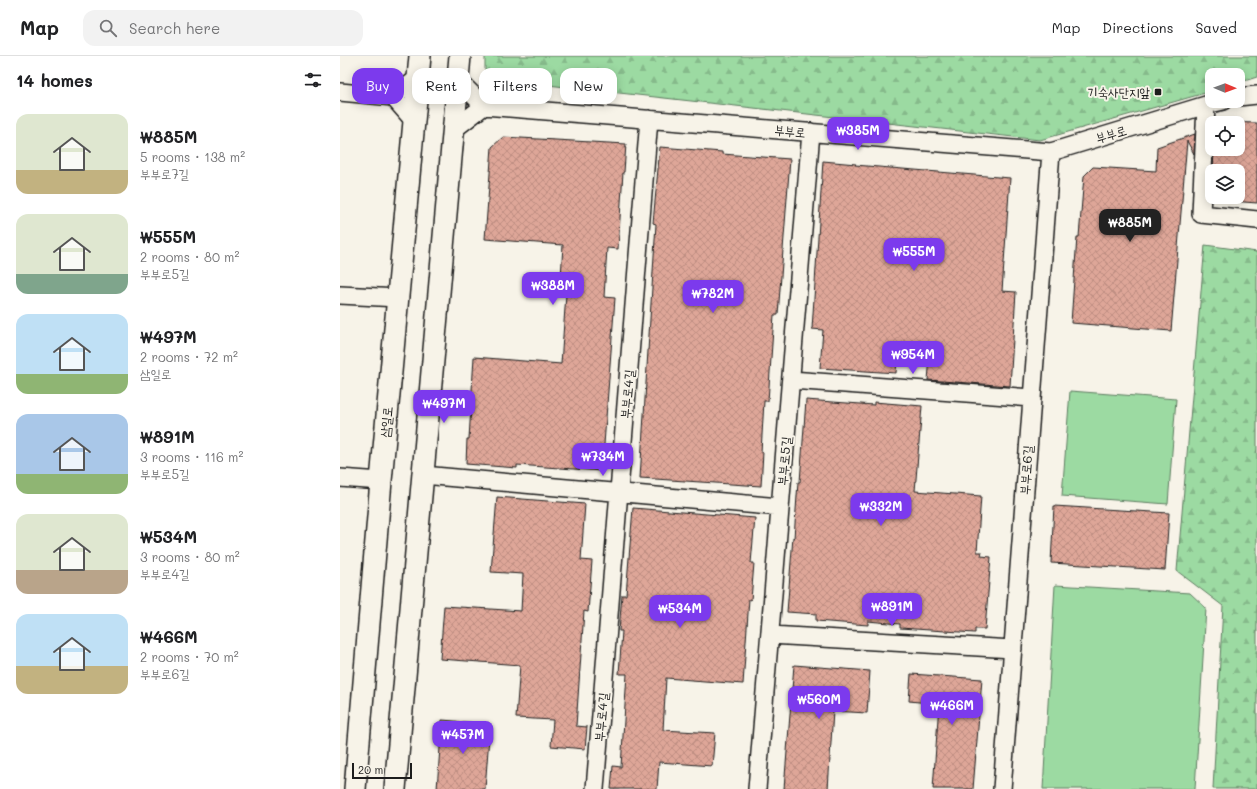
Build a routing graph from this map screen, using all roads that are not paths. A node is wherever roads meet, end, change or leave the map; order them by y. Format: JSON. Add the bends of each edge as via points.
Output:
{"nodes":[{"id":1,"x":420,"y":56,"type":"edge"},
{"id":2,"x":460,"y":56,"type":"edge"},
{"id":3,"x":419,"y":68,"type":"edge"},
{"id":4,"x":458,"y":68,"type":"edge"},
{"id":5,"x":412,"y":83,"type":"edge"},
{"id":6,"x":404,"y":89,"type":"edge"},
{"id":7,"x":340,"y":92,"type":"edge"},
{"id":8,"x":352,"y":93,"type":"edge"},
{"id":9,"x":471,"y":93,"type":"edge"},
{"id":10,"x":1257,"y":95,"type":"edge"},
{"id":11,"x":1245,"y":97,"type":"edge"},
{"id":12,"x":399,"y":104,"type":"edge"},
{"id":13,"x":415,"y":104,"type":"edge"},
{"id":14,"x":455,"y":104,"type":"edge"},
{"id":15,"x":484,"y":106,"type":"junction"},
{"id":16,"x":1205,"y":106,"type":"edge"},
{"id":17,"x":1214,"y":108,"type":"edge"},
{"id":18,"x":649,"y":119,"type":"junction"},
{"id":19,"x":413,"y":120,"type":"junction"},
{"id":20,"x":453,"y":130,"type":"junction"},
{"id":21,"x":811,"y":132,"type":"junction"},
{"id":22,"x":1051,"y":152,"type":"junction"},
{"id":23,"x":1257,"y":220,"type":"edge"},
{"id":24,"x":340,"y":294,"type":"edge"},
{"id":25,"x":398,"y":298,"type":"junction"},
{"id":26,"x":791,"y":380,"type":"junction"},
{"id":27,"x":1032,"y":398,"type":"junction"},
{"id":28,"x":423,"y":475,"type":"junction"},
{"id":29,"x":340,"y":478,"type":"edge"},
{"id":30,"x":381,"y":481,"type":"junction"},
{"id":31,"x":619,"y":493,"type":"junction"},
{"id":32,"x":780,"y":507,"type":"junction"},
{"id":33,"x":770,"y":634,"type":"junction"},
{"id":34,"x":1013,"y":648,"type":"junction"},
{"id":35,"x":355,"y":789,"type":"edge"},
{"id":36,"x":395,"y":789,"type":"edge"},
{"id":37,"x":595,"y":789,"type":"edge"},
{"id":38,"x":757,"y":789,"type":"edge"},
{"id":39,"x":1002,"y":789,"type":"edge"}],
"edges":[{"from":1,"to":3,"type":"street","name":"삼일로"},
{"from":2,"to":4,"type":"street"},
{"from":5,"to":6,"type":"street"},
{"from":7,"to":8,"type":"street"},
{"from":9,"to":15,"type":"street"},
{"from":10,"to":11,"type":"street"},
{"from":12,"to":19,"type":"street"},
{"from":13,"to":19,"type":"street","name":"삼일로"},
{"from":14,"to":20,"type":"street"},
{"from":15,"to":18,"type":"street","name":"부부로"},
{"from":15,"to":20,"type":"street"},
{"from":16,"to":22,"type":"street","name":"부부로"},
{"from":17,"to":23,"type":"street","via":[[1201,214]]},
{"from":18,"to":21,"type":"street","name":"부부로"},
{"from":18,"to":31,"type":"street","name":"부부로4길"},
{"from":19,"to":25,"type":"street","name":"삼일로"},
{"from":20,"to":28,"type":"street"},
{"from":21,"to":22,"type":"street","name":"부부로"},
{"from":21,"to":26,"type":"street","name":"부부로5길"},
{"from":22,"to":27,"type":"street","name":"부부로6길"},
{"from":24,"to":25,"type":"street"},
{"from":25,"to":30,"type":"street","name":"삼일로"},
{"from":26,"to":27,"type":"street"},
{"from":26,"to":32,"type":"street","name":"부부로5길"},
{"from":27,"to":34,"type":"street","name":"부부로6길"},
{"from":28,"to":31,"type":"street"},
{"from":28,"to":36,"type":"street"},
{"from":29,"to":30,"type":"street"},
{"from":30,"to":35,"type":"street","name":"삼일로"},
{"from":31,"to":32,"type":"street"},
{"from":31,"to":37,"type":"street","name":"부부로4길"},
{"from":32,"to":33,"type":"street","name":"부부로5길"},
{"from":33,"to":34,"type":"street"},
{"from":33,"to":38,"type":"street","name":"부부로5길"},
{"from":34,"to":39,"type":"street","name":"부부로6길"}]}
